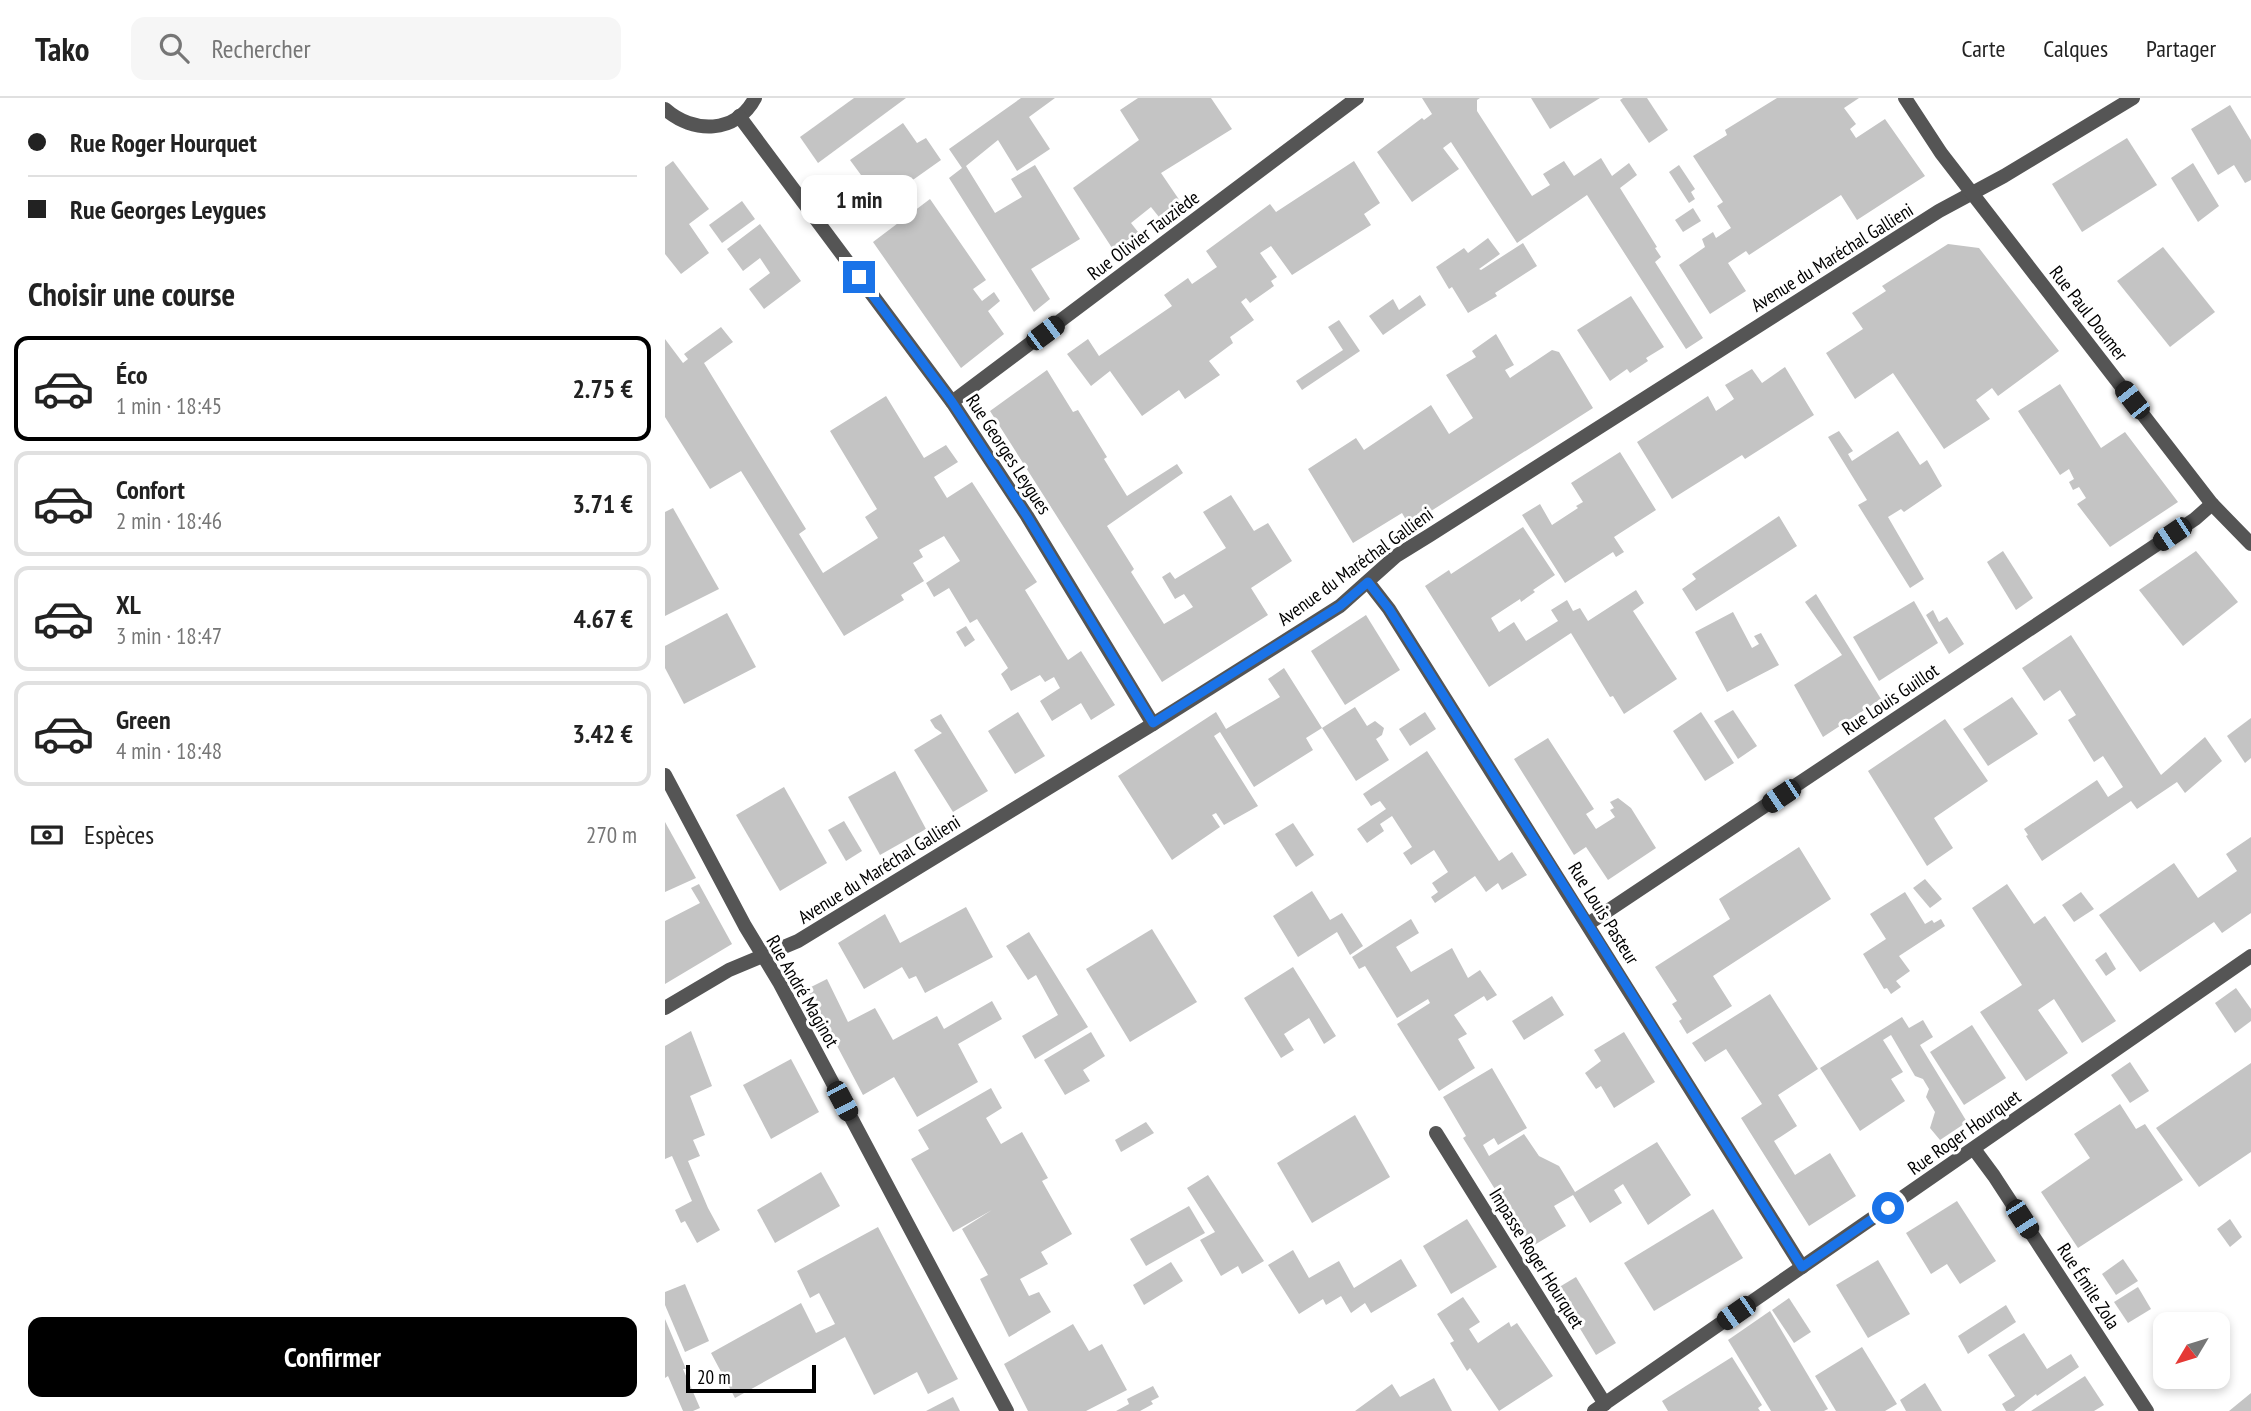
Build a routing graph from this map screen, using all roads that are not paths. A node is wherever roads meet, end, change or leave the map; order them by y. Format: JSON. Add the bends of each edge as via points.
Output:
{"nodes":[{"id":1,"x":755,"y":98,"type":"edge"},
{"id":2,"x":1357,"y":98,"type":"edge"},
{"id":3,"x":1905,"y":98,"type":"edge"},
{"id":4,"x":2133,"y":98,"type":"edge"},
{"id":5,"x":665,"y":109,"type":"edge"},
{"id":6,"x":739,"y":117,"type":"junction"},
{"id":7,"x":1973,"y":193,"type":"junction"},
{"id":8,"x":952,"y":402,"type":"junction"},
{"id":9,"x":2212,"y":504,"type":"junction"},
{"id":10,"x":2251,"y":544,"type":"edge"},
{"id":11,"x":1368,"y":582,"type":"junction"},
{"id":12,"x":1153,"y":723,"type":"junction"},
{"id":13,"x":665,"y":775,"type":"edge"},
{"id":14,"x":1588,"y":924,"type":"junction"},
{"id":15,"x":2251,"y":956,"type":"edge"},
{"id":16,"x":762,"y":957,"type":"junction"},
{"id":17,"x":665,"y":1008,"type":"edge"},
{"id":18,"x":1436,"y":1133,"type":"dead end"},
{"id":19,"x":1974,"y":1149,"type":"junction"},
{"id":20,"x":1802,"y":1267,"type":"junction"},
{"id":21,"x":1600,"y":1408,"type":"edge"},
{"id":22,"x":1007,"y":1411,"type":"edge"},
{"id":23,"x":2147,"y":1411,"type":"edge"}],
"edges":[{"from":1,"to":6,"type":"street"},
{"from":2,"to":8,"type":"street","name":"Rue Olivier Tauziède"},
{"from":3,"to":7,"type":"street","name":"Rue Paul Doumer"},
{"from":4,"to":7,"type":"street","name":"Avenue du Maréchal Gallieni"},
{"from":5,"to":6,"type":"street","via":[[689,125],[707,127]]},
{"from":6,"to":8,"type":"street","name":"Rue Georges Leygues"},
{"from":7,"to":9,"type":"street","name":"Rue Paul Doumer"},
{"from":7,"to":11,"type":"street","name":"Avenue du Maréchal Gallieni","via":[[1407,549]]},
{"from":8,"to":12,"type":"street","name":"Rue Georges Leygues"},
{"from":9,"to":10,"type":"street","name":"Rue Paul Doumer"},
{"from":9,"to":14,"type":"street","name":"Rue Louis Guillot"},
{"from":11,"to":12,"type":"street","name":"Avenue du Maréchal Gallieni","via":[[1340,606]]},
{"from":11,"to":14,"type":"street","name":"Rue Louis Pasteur"},
{"from":12,"to":16,"type":"street","name":"Avenue du Maréchal Gallieni","via":[[798,941]]},
{"from":13,"to":16,"type":"street","name":"Rue André Maginot"},
{"from":14,"to":20,"type":"street","name":"Rue Louis Pasteur"},
{"from":15,"to":19,"type":"street","name":"Rue Roger Hourquet"},
{"from":16,"to":17,"type":"street","name":"Avenue du Maréchal Gallieni","via":[[729,970]]},
{"from":16,"to":22,"type":"street","name":"Rue André Maginot","via":[[786,994]]},
{"from":18,"to":21,"type":"street","name":"Impasse Roger Hourquet"},
{"from":19,"to":20,"type":"street","name":"Rue Roger Hourquet"},
{"from":19,"to":23,"type":"street","name":"Rue Émile Zola"},
{"from":20,"to":21,"type":"street","name":"Rue Roger Hourquet"}]}
